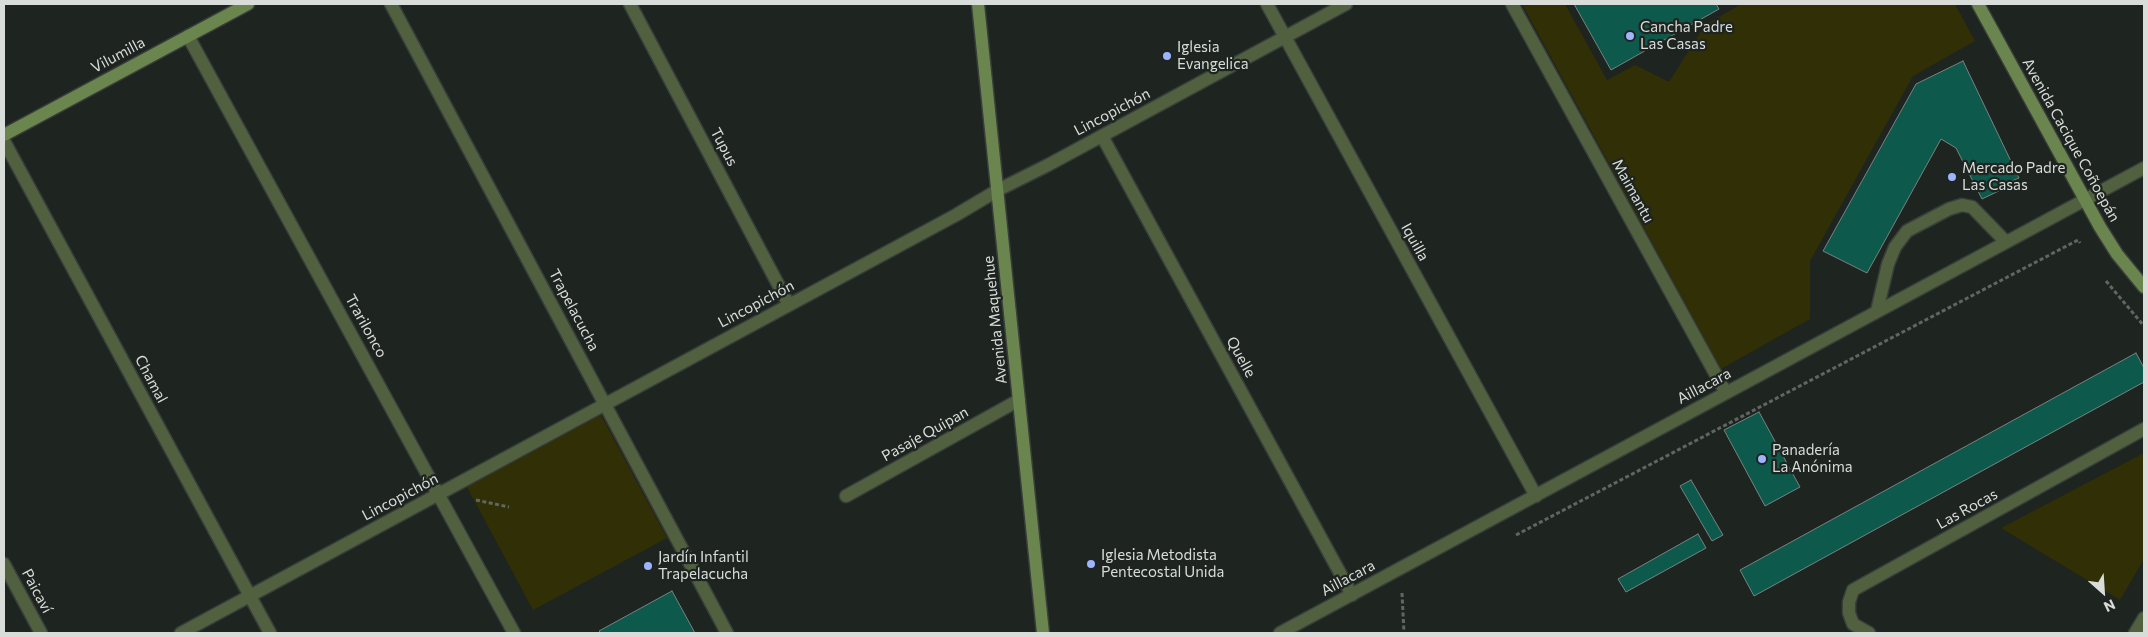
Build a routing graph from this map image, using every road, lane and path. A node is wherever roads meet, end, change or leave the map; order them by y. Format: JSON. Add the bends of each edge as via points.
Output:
{"nodes":[{"id":1,"x":248,"y":4,"type":"edge"},
{"id":2,"x":391,"y":4,"type":"edge"},
{"id":3,"x":630,"y":4,"type":"edge"},
{"id":4,"x":978,"y":4,"type":"edge"},
{"id":5,"x":1267,"y":4,"type":"edge"},
{"id":6,"x":1346,"y":4,"type":"edge"},
{"id":7,"x":1512,"y":4,"type":"edge"},
{"id":8,"x":1978,"y":4,"type":"edge"},
{"id":9,"x":188,"y":36,"type":"junction"},
{"id":10,"x":1285,"y":37,"type":"junction"},
{"id":11,"x":4,"y":135,"type":"edge"},
{"id":12,"x":1102,"y":136,"type":"junction"},
{"id":13,"x":4,"y":141,"type":"edge"},
{"id":14,"x":2144,"y":168,"type":"edge"},
{"id":15,"x":998,"y":190,"type":"junction"},
{"id":16,"x":2085,"y":200,"type":"junction"},
{"id":17,"x":2006,"y":242,"type":"junction"},
{"id":18,"x":2084,"y":248,"type":"dead end"},
{"id":19,"x":2100,"y":273,"type":"dead end"},
{"id":20,"x":2144,"y":287,"type":"edge"},
{"id":21,"x":789,"y":305,"type":"junction"},
{"id":22,"x":1878,"y":311,"type":"junction"},
{"id":23,"x":2144,"y":326,"type":"edge"},
{"id":24,"x":1726,"y":393,"type":"junction"},
{"id":25,"x":1019,"y":400,"type":"junction"},
{"id":26,"x":606,"y":404,"type":"junction"},
{"id":27,"x":2144,"y":429,"type":"edge"},
{"id":28,"x":439,"y":494,"type":"junction"},
{"id":29,"x":846,"y":496,"type":"dead end"},
{"id":30,"x":1536,"y":496,"type":"junction"},
{"id":31,"x":1508,"y":540,"type":"dead end"},
{"id":32,"x":4,"y":564,"type":"edge"},
{"id":33,"x":1402,"y":568,"type":"junction"},
{"id":34,"x":1411,"y":590,"type":"dead end"},
{"id":35,"x":1352,"y":594,"type":"junction"},
{"id":36,"x":1402,"y":595,"type":"junction"},
{"id":37,"x":250,"y":596,"type":"junction"},
{"id":38,"x":1394,"y":599,"type":"dead end"},
{"id":39,"x":2144,"y":618,"type":"edge"},
{"id":40,"x":41,"y":633,"type":"edge"},
{"id":41,"x":181,"y":633,"type":"edge"},
{"id":42,"x":270,"y":633,"type":"edge"},
{"id":43,"x":514,"y":633,"type":"edge"},
{"id":44,"x":727,"y":633,"type":"edge"},
{"id":45,"x":1043,"y":633,"type":"edge"},
{"id":46,"x":1280,"y":633,"type":"edge"},
{"id":47,"x":1404,"y":633,"type":"edge"},
{"id":48,"x":1869,"y":633,"type":"edge"},
{"id":49,"x":2136,"y":633,"type":"edge"}],
"edges":[{"from":1,"to":9,"type":"main road","name":"Vilumilla"},
{"from":2,"to":26,"type":"street","name":"Trapelacucha"},
{"from":3,"to":21,"type":"street","name":"Tupus"},
{"from":4,"to":15,"type":"main road","name":"Avenida Maquehue"},
{"from":5,"to":10,"type":"street","name":"Iquilla"},
{"from":6,"to":10,"type":"street","name":"Lincopichón"},
{"from":7,"to":24,"type":"street","name":"Maimantu"},
{"from":8,"to":16,"type":"main road","name":"Avenida Cacique Coñoepán"},
{"from":9,"to":11,"type":"main road","name":"Vilumilla"},
{"from":9,"to":28,"type":"street","name":"Trarilonco"},
{"from":10,"to":12,"type":"street","name":"Lincopichón"},
{"from":10,"to":30,"type":"street","name":"Iquilla"},
{"from":12,"to":15,"type":"street","name":"Lincopichón"},
{"from":12,"to":35,"type":"street","name":"Quelle"},
{"from":13,"to":37,"type":"street","name":"Chamal"},
{"from":14,"to":16,"type":"street","name":"Aillacara"},
{"from":15,"to":21,"type":"street","name":"Lincopichón"},
{"from":15,"to":25,"type":"main road","name":"Avenida Maquehue"},
{"from":16,"to":17,"type":"street","name":"Aillacara"},
{"from":16,"to":20,"type":"main road","name":"Avenida Cacique Coñoepán","via":[[2117,254]]},
{"from":17,"to":22,"type":"street","name":"Aillacara"},
{"from":17,"to":22,"type":"street","via":[[1972,207],[1962,205],[1907,231],[1888,264]]},
{"from":18,"to":31,"type":"path","via":[[2078,240]]},
{"from":19,"to":23,"type":"path"},
{"from":21,"to":26,"type":"street","name":"Lincopichón"},
{"from":22,"to":24,"type":"street","name":"Aillacara"},
{"from":24,"to":30,"type":"street","name":"Aillacara"},
{"from":25,"to":29,"type":"street","name":"Pasaje Quipan"},
{"from":25,"to":45,"type":"main road","name":"Avenida Maquehue"},
{"from":26,"to":28,"type":"street","name":"Lincopichón"},
{"from":26,"to":44,"type":"street","name":"Trapelacucha"},
{"from":27,"to":48,"type":"street","name":"Las Rocas","via":[[1853,590],[1849,602],[1853,624]]},
{"from":28,"to":37,"type":"street","name":"Lincopichón"},
{"from":28,"to":43,"type":"street","name":"Trarilonco"},
{"from":30,"to":33,"type":"street","name":"Aillacara"},
{"from":32,"to":40,"type":"street","name":"Paicaví"},
{"from":33,"to":35,"type":"street","name":"Aillacara"},
{"from":33,"to":36,"type":"path"},
{"from":34,"to":36,"type":"path"},
{"from":35,"to":46,"type":"street","name":"Aillacara"},
{"from":36,"to":38,"type":"path"},
{"from":36,"to":47,"type":"path"},
{"from":37,"to":41,"type":"street","name":"Lincopichón"},
{"from":37,"to":42,"type":"street","name":"Chamal"},
{"from":39,"to":49,"type":"street"}]}
